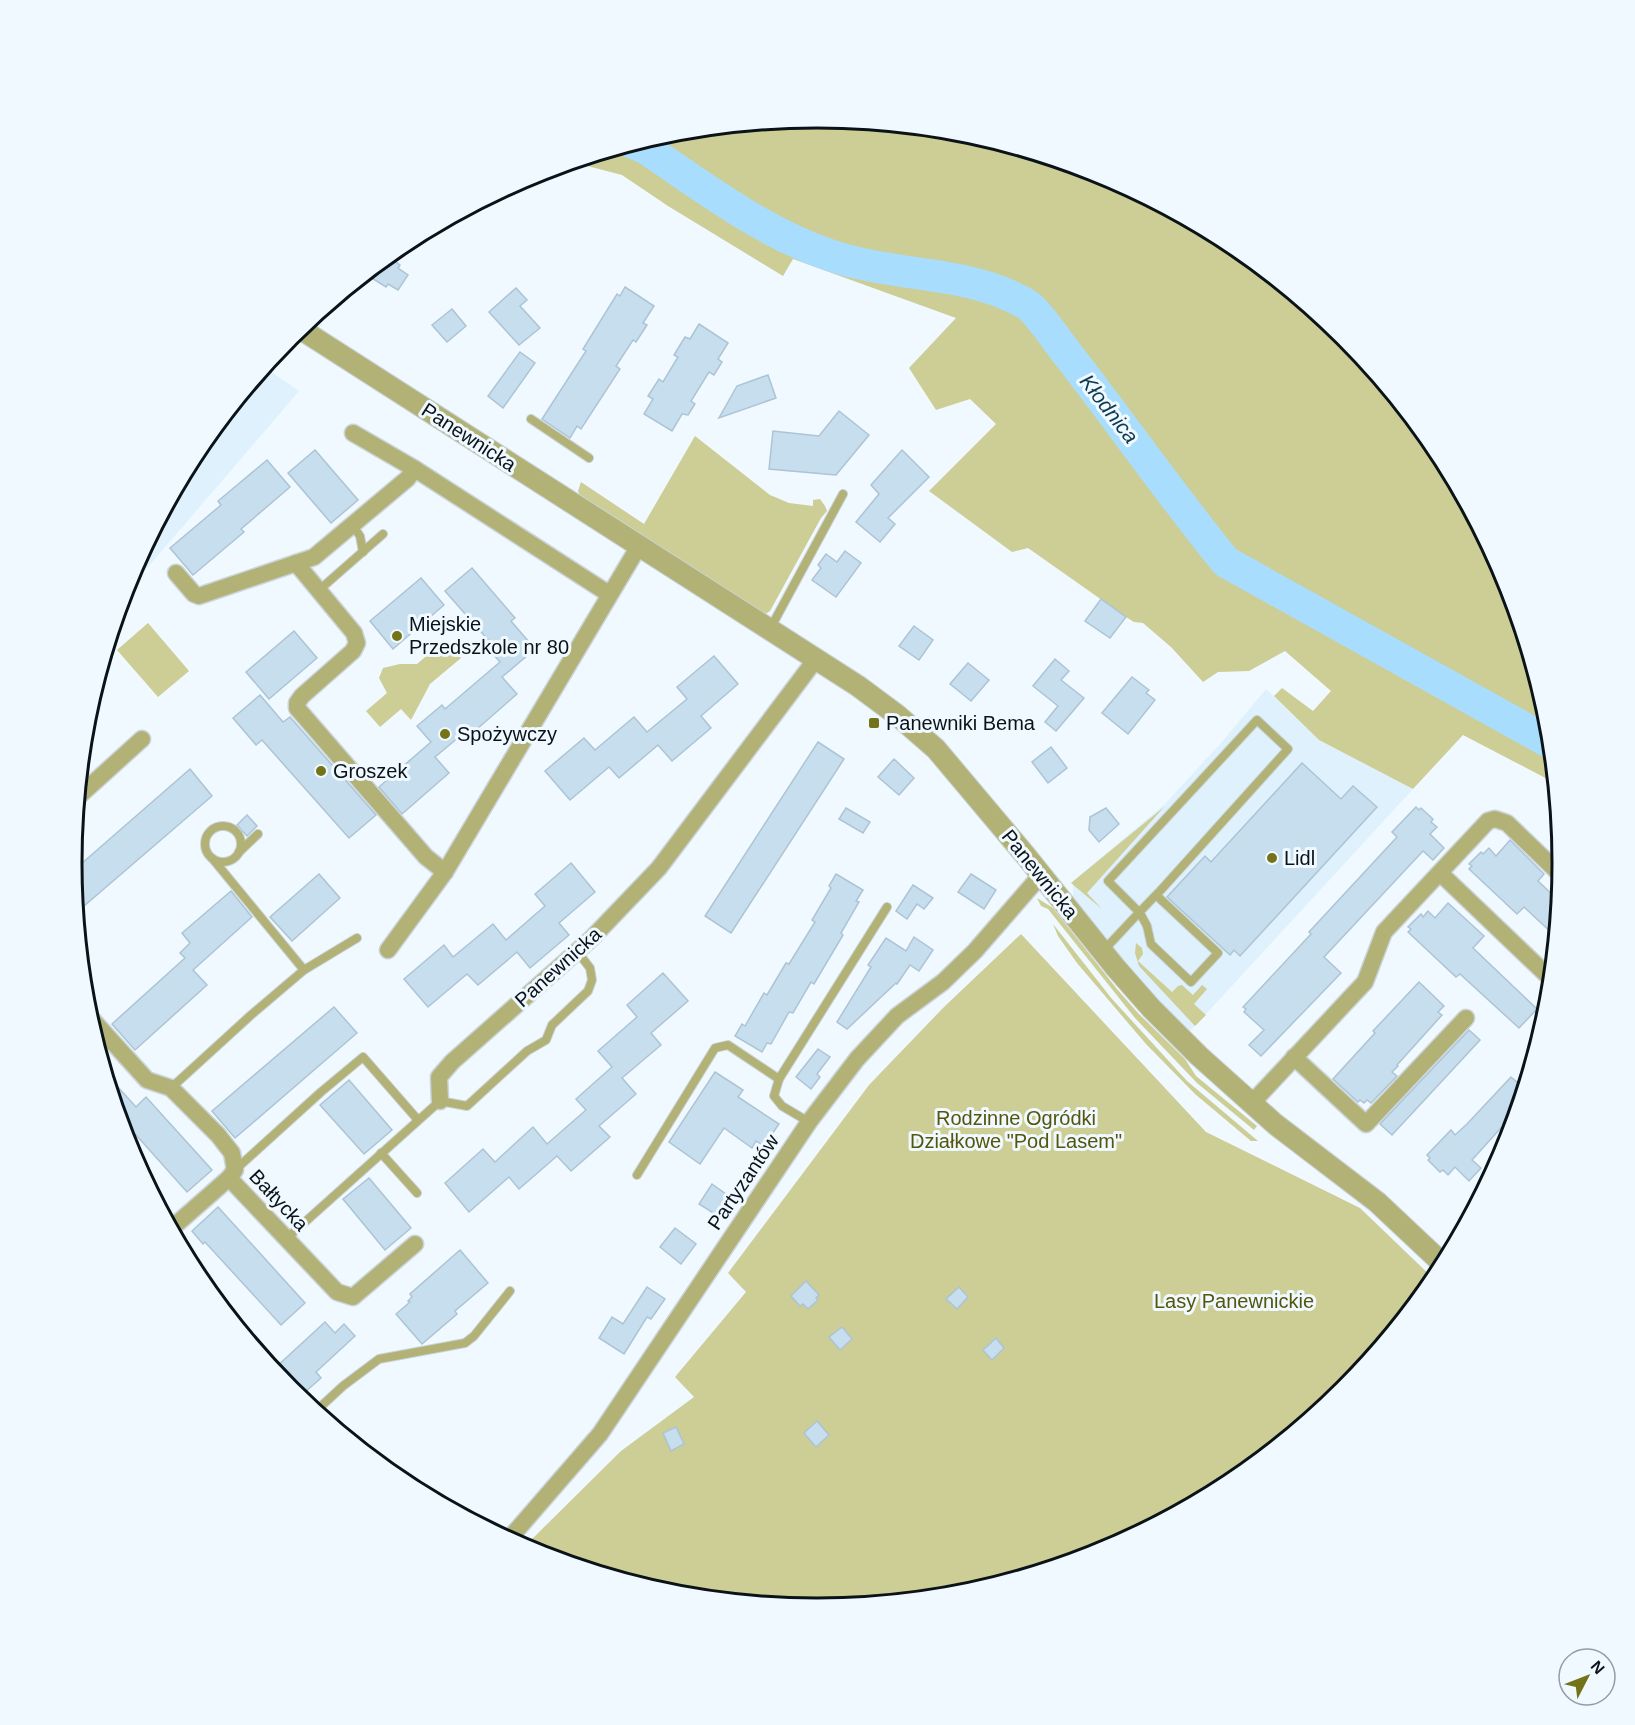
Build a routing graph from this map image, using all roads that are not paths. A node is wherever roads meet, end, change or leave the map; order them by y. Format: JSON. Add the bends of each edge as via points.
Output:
{"nodes":[{"id":1,"x":308,"y":334,"type":"edge"},
{"id":2,"x":531,"y":419,"type":"dead end"},
{"id":3,"x":353,"y":433,"type":"dead end"},
{"id":4,"x":590,"y":458,"type":"dead end"},
{"id":5,"x":415,"y":469,"type":"junction"},
{"id":6,"x":843,"y":494,"type":"dead end"},
{"id":7,"x":353,"y":526,"type":"junction"},
{"id":8,"x":383,"y":534,"type":"dead end"},
{"id":9,"x":639,"y":546,"type":"junction"},
{"id":10,"x":363,"y":552,"type":"junction"},
{"id":11,"x":296,"y":563,"type":"junction"},
{"id":12,"x":176,"y":573,"type":"dead end"},
{"id":13,"x":318,"y":591,"type":"junction"},
{"id":14,"x":609,"y":594,"type":"junction"},
{"id":15,"x":770,"y":630,"type":"junction"},
{"id":16,"x":816,"y":659,"type":"junction"},
{"id":17,"x":142,"y":740,"type":"dead end"},
{"id":18,"x":87,"y":789,"type":"edge"},
{"id":19,"x":258,"y":834,"type":"dead end"},
{"id":20,"x":239,"y":852,"type":"junction"},
{"id":21,"x":212,"y":858,"type":"junction"},
{"id":22,"x":1552,"y":866,"type":"edge"},
{"id":23,"x":445,"y":872,"type":"junction"},
{"id":24,"x":1440,"y":873,"type":"junction"},
{"id":25,"x":1041,"y":874,"type":"junction"},
{"id":26,"x":1156,"y":895,"type":"junction"},
{"id":27,"x":887,"y":907,"type":"dead end"},
{"id":28,"x":1140,"y":913,"type":"junction"},
{"id":29,"x":357,"y":938,"type":"dead end"},
{"id":30,"x":388,"y":950,"type":"dead end"},
{"id":31,"x":577,"y":951,"type":"junction"},
{"id":32,"x":1102,"y":951,"type":"junction"},
{"id":33,"x":303,"y":970,"type":"junction"},
{"id":34,"x":1544,"y":972,"type":"edge"},
{"id":35,"x":1466,"y":1018,"type":"dead end"},
{"id":36,"x":103,"y":1031,"type":"edge"},
{"id":37,"x":1294,"y":1057,"type":"junction"},
{"id":38,"x":779,"y":1079,"type":"junction"},
{"id":39,"x":171,"y":1088,"type":"junction"},
{"id":40,"x":440,"y":1101,"type":"junction"},
{"id":41,"x":1251,"y":1104,"type":"junction"},
{"id":42,"x":418,"y":1120,"type":"junction"},
{"id":43,"x":808,"y":1122,"type":"junction"},
{"id":44,"x":381,"y":1153,"type":"junction"},
{"id":45,"x":232,"y":1174,"type":"junction"},
{"id":46,"x":638,"y":1175,"type":"dead end"},
{"id":47,"x":417,"y":1193,"type":"dead end"},
{"id":48,"x":177,"y":1223,"type":"edge"},
{"id":49,"x":285,"y":1239,"type":"junction"},
{"id":50,"x":416,"y":1244,"type":"dead end"},
{"id":51,"x":1437,"y":1258,"type":"edge"},
{"id":52,"x":510,"y":1291,"type":"dead end"},
{"id":53,"x":322,"y":1405,"type":"edge"},
{"id":54,"x":515,"y":1532,"type":"edge"}],
"edges":[{"from":1,"to":9,"type":"street","name":"Panewnicka"},
{"from":2,"to":4,"type":"lane"},
{"from":3,"to":5,"type":"street"},
{"from":5,"to":7,"type":"street"},
{"from":5,"to":14,"type":"street"},
{"from":6,"to":15,"type":"lane"},
{"from":7,"to":10,"type":"lane"},
{"from":7,"to":11,"type":"street","via":[[314,556]]},
{"from":8,"to":10,"type":"lane"},
{"from":9,"to":14,"type":"street"},
{"from":9,"to":15,"type":"street","name":"Panewnicka"},
{"from":10,"to":13,"type":"lane"},
{"from":11,"to":12,"type":"street","via":[[199,596]]},
{"from":11,"to":13,"type":"street"},
{"from":13,"to":23,"type":"street","via":[[354,633],[357,643],[354,651],[302,696],[297,708],[426,857]]},
{"from":14,"to":23,"type":"street"},
{"from":15,"to":16,"type":"street","name":"Panewnicka"},
{"from":16,"to":25,"type":"street","name":"Panewnicka","via":[[876,698],[925,739]]},
{"from":16,"to":31,"type":"street","name":"Panewnicka","via":[[659,868]]},
{"from":17,"to":18,"type":"street"},
{"from":19,"to":20,"type":"lane"},
{"from":20,"to":21,"type":"lane","via":[[230,861]]},
{"from":20,"to":21,"type":"lane","via":[[238,835],[224,825],[206,837],[205,848]]},
{"from":21,"to":33,"type":"lane"},
{"from":22,"to":24,"type":"street","via":[[1507,823],[1496,819],[1488,820]]},
{"from":23,"to":30,"type":"street"},
{"from":24,"to":34,"type":"street"},
{"from":24,"to":37,"type":"street","via":[[1384,932],[1365,982]]},
{"from":25,"to":32,"type":"street","name":"Panewnicka"},
{"from":25,"to":43,"type":"street","name":"Partyzantów","via":[[959,966],[897,1016],[856,1059]]},
{"from":26,"to":28,"type":"lane"},
{"from":26,"to":28,"type":"lane","via":[[1218,953],[1191,982],[1151,944]]},
{"from":26,"to":28,"type":"lane","via":[[1288,749],[1257,720],[1108,881]]},
{"from":27,"to":38,"type":"lane"},
{"from":28,"to":32,"type":"lane"},
{"from":29,"to":33,"type":"lane"},
{"from":31,"to":40,"type":"street","name":"Panewnicka","via":[[452,1062],[439,1077]]},
{"from":31,"to":40,"type":"lane","via":[[590,968],[590,986],[552,1025],[546,1040],[527,1051],[467,1107]]},
{"from":32,"to":41,"type":"street","name":"Panewnicka","via":[[1151,1008]]},
{"from":33,"to":39,"type":"lane"},
{"from":35,"to":37,"type":"street","via":[[1366,1124]]},
{"from":36,"to":39,"type":"street","name":"Bałtycka","via":[[147,1080]]},
{"from":37,"to":41,"type":"street"},
{"from":38,"to":43,"type":"lane","via":[[774,1096],[782,1106]]},
{"from":38,"to":46,"type":"lane","via":[[728,1045],[716,1048]]},
{"from":39,"to":45,"type":"street","name":"Bałtycka","via":[[232,1153]]},
{"from":40,"to":42,"type":"lane"},
{"from":41,"to":51,"type":"street","name":"Panewnicka","via":[[1377,1202]]},
{"from":42,"to":44,"type":"lane"},
{"from":42,"to":45,"type":"lane","via":[[363,1057]]},
{"from":43,"to":54,"type":"street","name":"Partyzantów","via":[[600,1434]]},
{"from":44,"to":47,"type":"lane"},
{"from":44,"to":49,"type":"lane"},
{"from":45,"to":48,"type":"street"},
{"from":45,"to":49,"type":"street","name":"Bałtycka"},
{"from":49,"to":50,"type":"street","name":"Bałtycka","via":[[337,1292],[353,1297]]},
{"from":52,"to":53,"type":"lane","via":[[465,1343],[379,1359]]}]}
